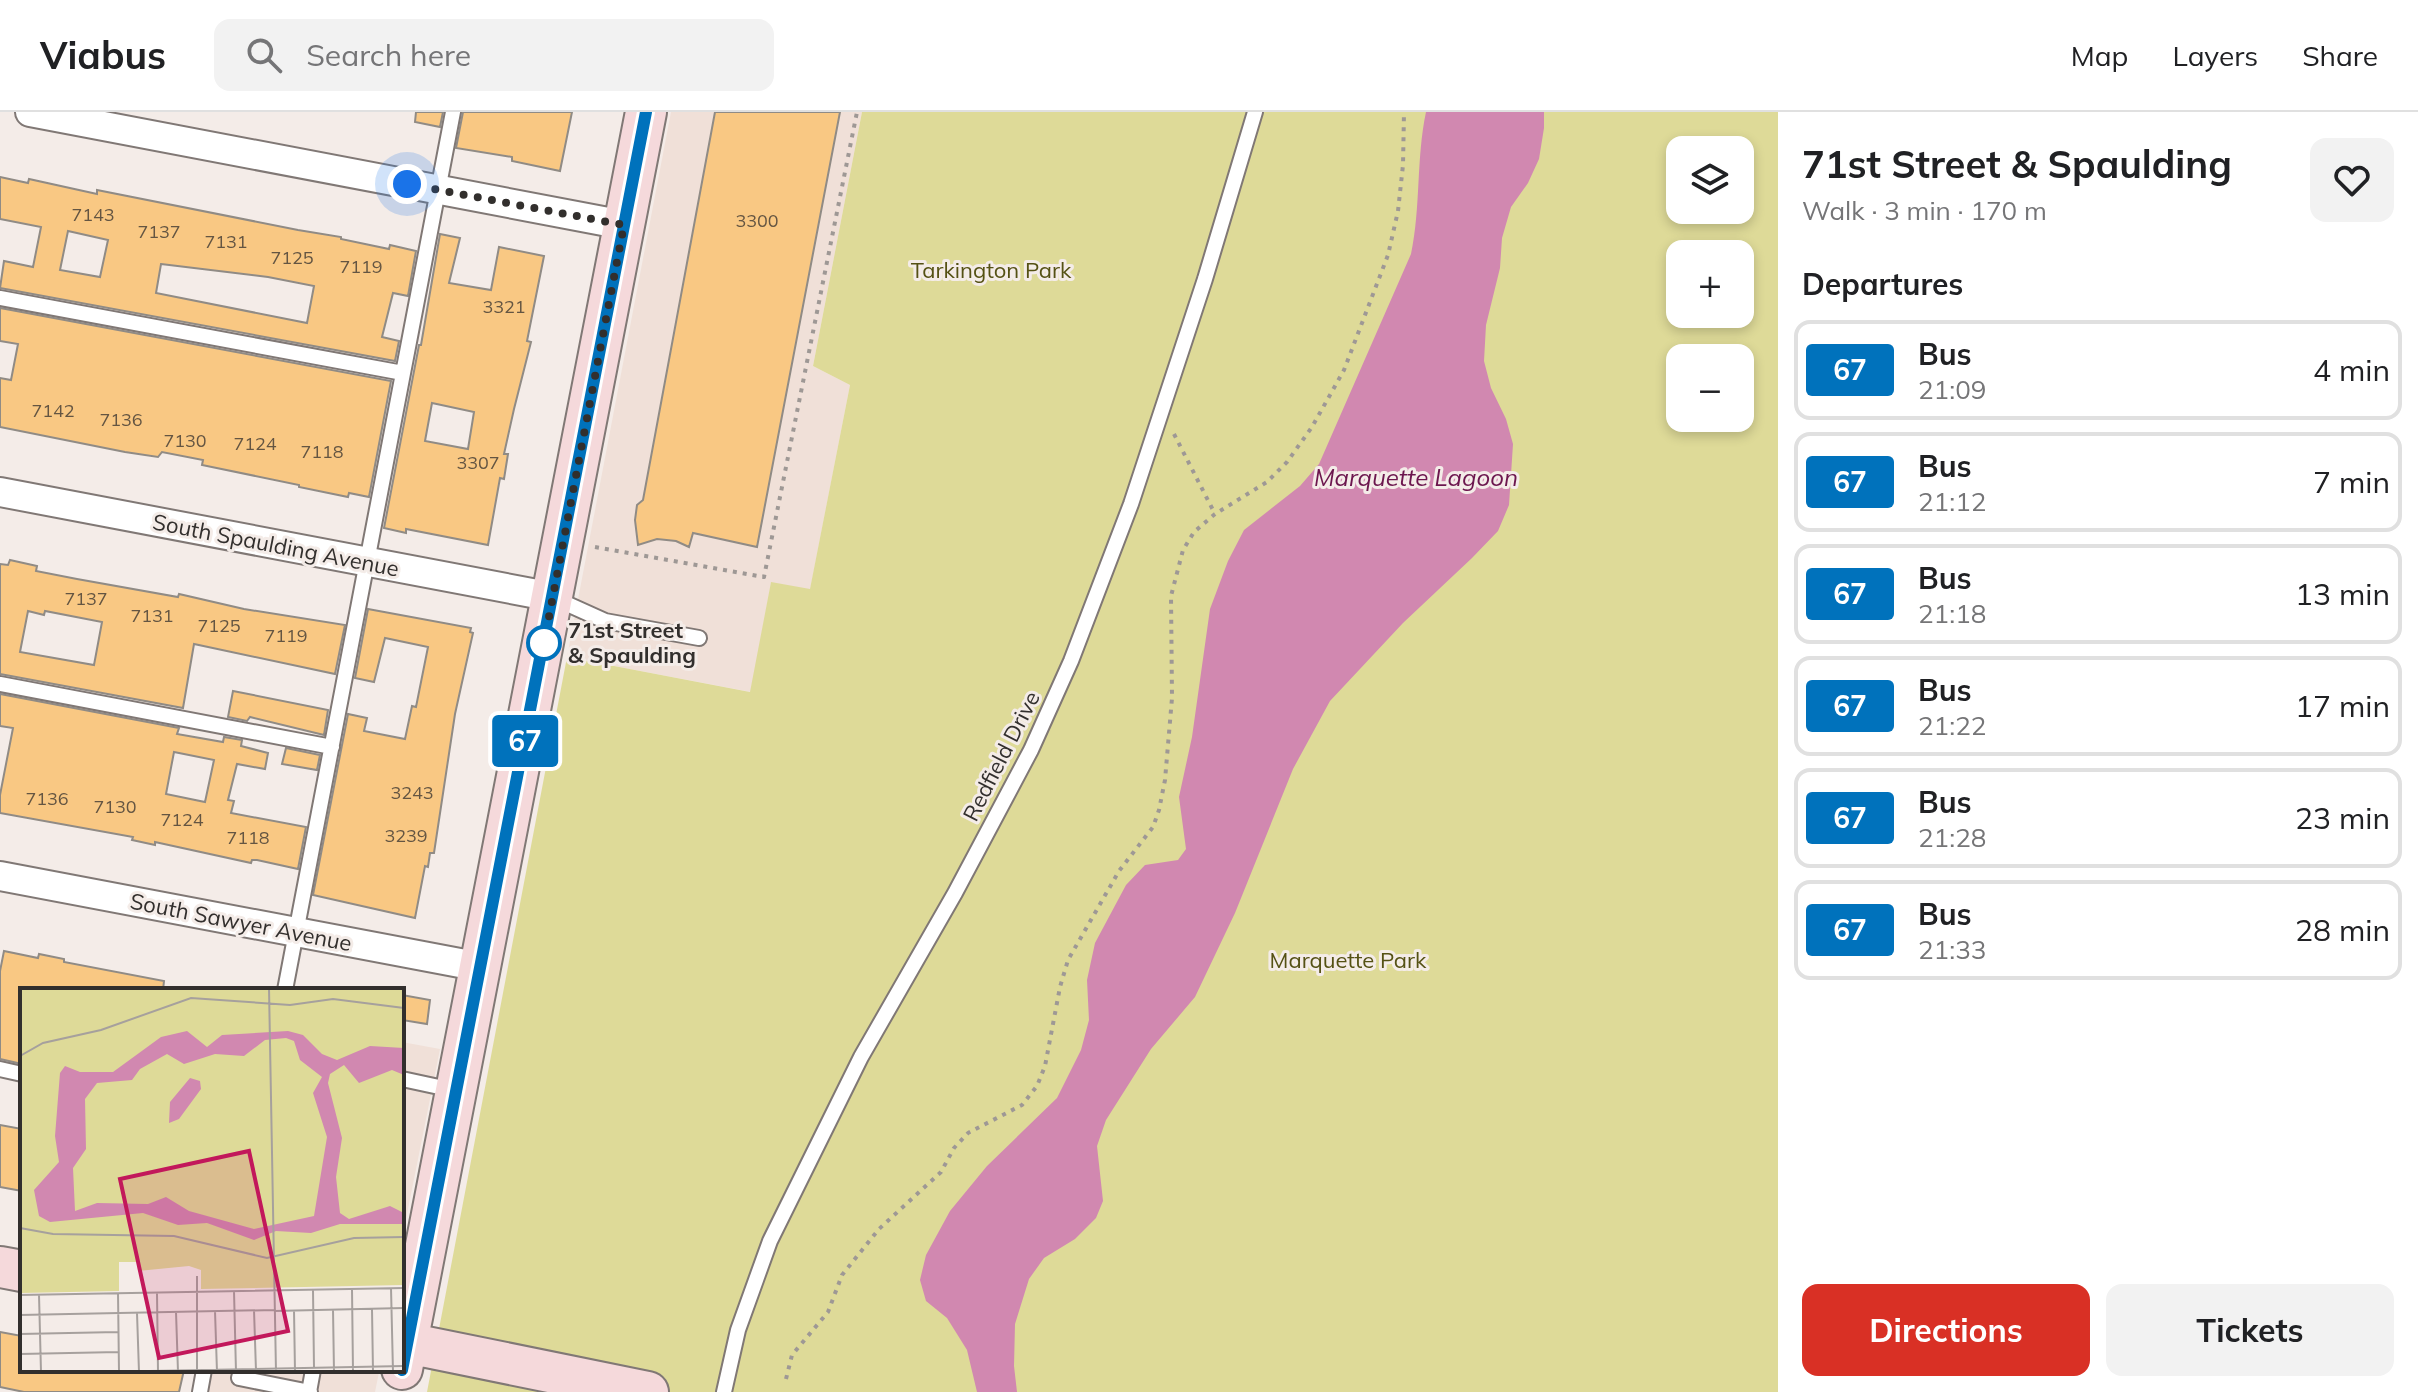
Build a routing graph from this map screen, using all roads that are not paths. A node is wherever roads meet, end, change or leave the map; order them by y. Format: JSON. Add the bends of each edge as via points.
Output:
{"nodes":[{"id":1,"x":30,"y":112,"type":"edge"},
{"id":2,"x":453,"y":112,"type":"edge"},
{"id":3,"x":646,"y":112,"type":"edge"},
{"id":4,"x":1255,"y":112,"type":"edge"},
{"id":5,"x":439,"y":190,"type":"junction"},
{"id":6,"x":624,"y":225,"type":"junction"},
{"id":7,"x":0,"y":298,"type":"edge"},
{"id":8,"x":403,"y":373,"type":"junction"},
{"id":9,"x":0,"y":492,"type":"edge"},
{"id":10,"x":367,"y":563,"type":"junction"},
{"id":11,"x":553,"y":597,"type":"junction"},
{"id":12,"x":699,"y":638,"type":"dead end"},
{"id":13,"x":0,"y":684,"type":"edge"},
{"id":14,"x":332,"y":747,"type":"junction"},
{"id":15,"x":0,"y":876,"type":"edge"},
{"id":16,"x":296,"y":932,"type":"junction"},
{"id":17,"x":481,"y":967,"type":"junction"},
{"id":18,"x":285,"y":988,"type":"edge"},
{"id":19,"x":0,"y":1069,"type":"edge"},
{"id":20,"x":20,"y":1074,"type":"edge"},
{"id":21,"x":404,"y":1079,"type":"edge"},
{"id":22,"x":458,"y":1091,"type":"junction"},
{"id":23,"x":0,"y":1267,"type":"edge"},
{"id":24,"x":20,"y":1271,"type":"edge"},
{"id":25,"x":404,"y":1351,"type":"edge"},
{"id":26,"x":404,"y":1356,"type":"edge"},
{"id":27,"x":204,"y":1372,"type":"edge"},
{"id":28,"x":240,"y":1372,"type":"edge"},
{"id":29,"x":313,"y":1372,"type":"edge"},
{"id":30,"x":400,"y":1372,"type":"edge"},
{"id":31,"x":200,"y":1392,"type":"edge"},
{"id":32,"x":309,"y":1392,"type":"edge"},
{"id":33,"x":397,"y":1392,"type":"edge"},
{"id":34,"x":648,"y":1392,"type":"edge"},
{"id":35,"x":724,"y":1392,"type":"edge"}],
"edges":[{"from":1,"to":5,"type":"street"},
{"from":2,"to":5,"type":"lane"},
{"from":3,"to":6,"type":"main road"},
{"from":4,"to":35,"type":"lane","name":"Redfield Drive","via":[[1162,411],[1077,647],[1031,750],[861,1057],[770,1241],[738,1330]]},
{"from":5,"to":6,"type":"street"},
{"from":5,"to":8,"type":"lane"},
{"from":6,"to":11,"type":"main road"},
{"from":7,"to":8,"type":"lane"},
{"from":8,"to":10,"type":"lane"},
{"from":9,"to":10,"type":"street","name":"South Spaulding Avenue"},
{"from":10,"to":11,"type":"street","name":"South Spaulding Avenue"},
{"from":10,"to":14,"type":"lane"},
{"from":11,"to":12,"type":"lane","via":[[605,621]]},
{"from":11,"to":17,"type":"main road"},
{"from":13,"to":14,"type":"lane"},
{"from":14,"to":16,"type":"lane"},
{"from":15,"to":16,"type":"street","name":"South Sawyer Avenue"},
{"from":16,"to":17,"type":"street","name":"South Sawyer Avenue"},
{"from":16,"to":18,"type":"lane"},
{"from":17,"to":22,"type":"main road"},
{"from":19,"to":20,"type":"lane"},
{"from":21,"to":22,"type":"lane"},
{"from":22,"to":25,"type":"main road"},
{"from":23,"to":24,"type":"main road"},
{"from":26,"to":34,"type":"main road"},
{"from":27,"to":31,"type":"lane"},
{"from":28,"to":32,"type":"lane","via":[[239,1378]]},
{"from":29,"to":32,"type":"lane"},
{"from":30,"to":33,"type":"main road"}]}
